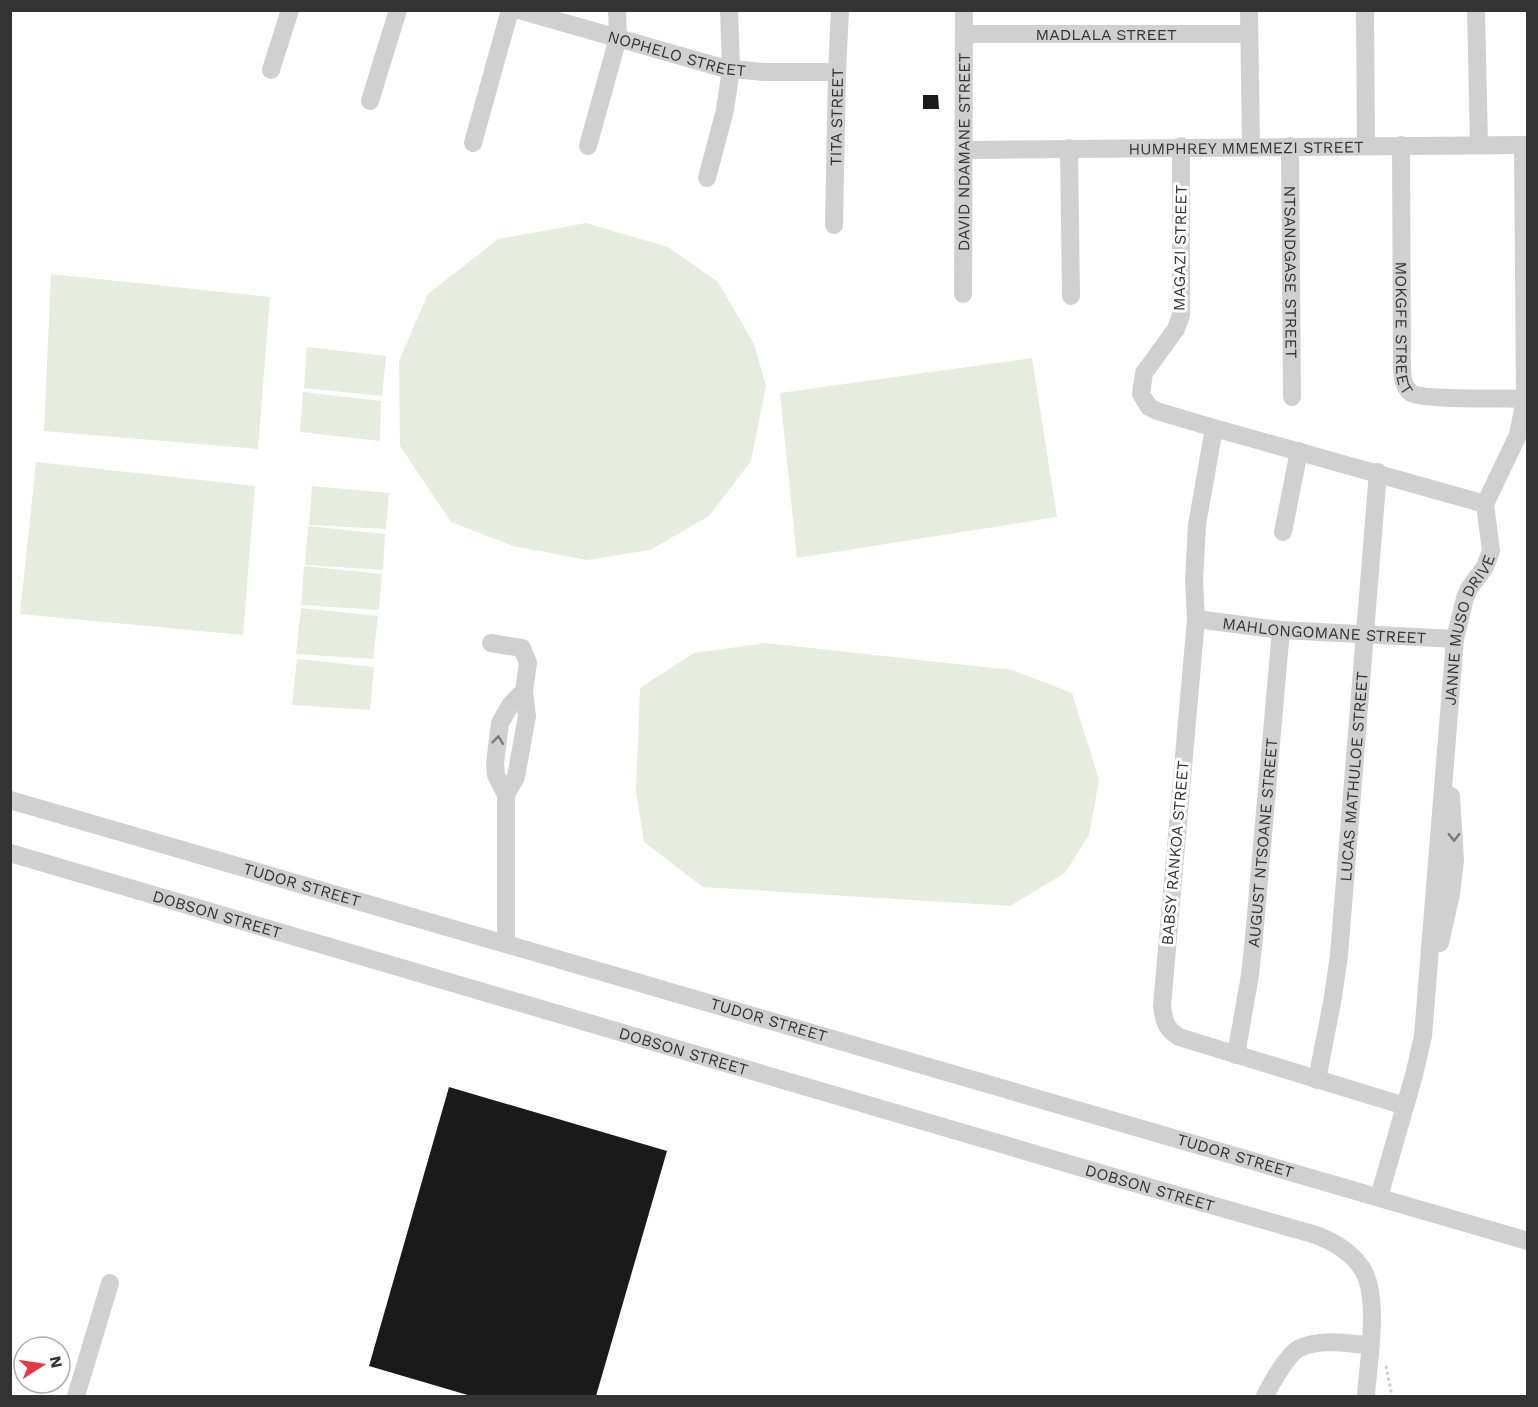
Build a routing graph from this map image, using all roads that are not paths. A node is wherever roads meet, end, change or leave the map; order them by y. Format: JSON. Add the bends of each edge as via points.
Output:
{"nodes":[{"id":1,"x":290,"y":10,"type":"edge"},
{"id":2,"x":398,"y":10,"type":"edge"},
{"id":3,"x":510,"y":10,"type":"edge"},
{"id":4,"x":519,"y":10,"type":"edge"},
{"id":5,"x":617,"y":10,"type":"edge"},
{"id":6,"x":729,"y":10,"type":"edge"},
{"id":7,"x":840,"y":10,"type":"edge"},
{"id":8,"x":964,"y":10,"type":"edge"},
{"id":9,"x":1249,"y":10,"type":"edge"},
{"id":10,"x":1365,"y":10,"type":"edge"},
{"id":11,"x":1476,"y":10,"type":"edge"},
{"id":12,"x":964,"y":34,"type":"junction"},
{"id":13,"x":1248,"y":34,"type":"junction"},
{"id":14,"x":618,"y":38,"type":"junction"},
{"id":15,"x":731,"y":69,"type":"junction"},
{"id":16,"x":271,"y":70,"type":"dead end"},
{"id":17,"x":837,"y":72,"type":"junction"},
{"id":18,"x":370,"y":101,"type":"dead end"},
{"id":19,"x":473,"y":143,"type":"dead end"},
{"id":20,"x":1479,"y":144,"type":"junction"},
{"id":21,"x":1366,"y":145,"type":"junction"},
{"id":22,"x":1401,"y":145,"type":"junction"},
{"id":23,"x":1525,"y":145,"type":"edge"},
{"id":24,"x":588,"y":146,"type":"dead end"},
{"id":25,"x":1181,"y":146,"type":"junction"},
{"id":26,"x":1290,"y":146,"type":"junction"},
{"id":27,"x":1251,"y":147,"type":"junction"},
{"id":28,"x":1069,"y":148,"type":"junction"},
{"id":29,"x":964,"y":150,"type":"junction"},
{"id":30,"x":707,"y":178,"type":"dead end"},
{"id":31,"x":834,"y":225,"type":"dead end"},
{"id":32,"x":963,"y":294,"type":"dead end"},
{"id":33,"x":1071,"y":296,"type":"dead end"},
{"id":34,"x":1292,"y":397,"type":"dead end"},
{"id":35,"x":1525,"y":399,"type":"junction"},
{"id":36,"x":1214,"y":428,"type":"junction"},
{"id":37,"x":1299,"y":451,"type":"junction"},
{"id":38,"x":1378,"y":472,"type":"junction"},
{"id":39,"x":1485,"y":504,"type":"junction"},
{"id":40,"x":1283,"y":532,"type":"dead end"},
{"id":41,"x":1196,"y":620,"type":"junction"},
{"id":42,"x":1281,"y":630,"type":"junction"},
{"id":43,"x":1364,"y":633,"type":"junction"},
{"id":44,"x":1455,"y":639,"type":"junction"},
{"id":45,"x":491,"y":643,"type":"dead end"},
{"id":46,"x":524,"y":691,"type":"junction"},
{"id":47,"x":506,"y":795,"type":"junction"},
{"id":48,"x":10,"y":800,"type":"edge"},
{"id":49,"x":10,"y":853,"type":"edge"},
{"id":50,"x":506,"y":943,"type":"junction"},
{"id":51,"x":1236,"y":1055,"type":"junction"},
{"id":52,"x":1317,"y":1080,"type":"junction"},
{"id":53,"x":1405,"y":1106,"type":"junction"},
{"id":54,"x":1379,"y":1197,"type":"junction"},
{"id":55,"x":1527,"y":1240,"type":"edge"},
{"id":56,"x":110,"y":1282,"type":"dead end"},
{"id":57,"x":1370,"y":1345,"type":"junction"},
{"id":58,"x":76,"y":1396,"type":"edge"},
{"id":59,"x":1265,"y":1396,"type":"edge"},
{"id":60,"x":1366,"y":1396,"type":"edge"}],
"edges":[{"from":1,"to":16,"type":"street"},
{"from":2,"to":18,"type":"street"},
{"from":3,"to":19,"type":"street"},
{"from":4,"to":14,"type":"street","name":"NOPHELO STREET"},
{"from":5,"to":14,"type":"street"},
{"from":6,"to":15,"type":"street"},
{"from":7,"to":17,"type":"street","name":"TITA STREET"},
{"from":8,"to":12,"type":"street","name":"DAVID NDAMANE STREET"},
{"from":9,"to":13,"type":"street"},
{"from":10,"to":21,"type":"street"},
{"from":11,"to":20,"type":"street"},
{"from":12,"to":13,"type":"street","name":"MADLALA STREET"},
{"from":12,"to":29,"type":"street","name":"DAVID NDAMANE STREET"},
{"from":13,"to":27,"type":"street"},
{"from":14,"to":15,"type":"street","name":"NOPHELO STREET"},
{"from":14,"to":24,"type":"street"},
{"from":15,"to":17,"type":"street","name":"NOPHELO STREET"},
{"from":15,"to":30,"type":"street"},
{"from":17,"to":31,"type":"street","name":"TITA STREET"},
{"from":20,"to":22,"type":"street","name":"HUMPHREY MMEMEZI STREET"},
{"from":20,"to":23,"type":"street","name":"HUMPHREY MMEMEZI STREET"},
{"from":21,"to":22,"type":"street","name":"HUMPHREY MMEMEZI STREET"},
{"from":21,"to":26,"type":"street","name":"HUMPHREY MMEMEZI STREET"},
{"from":22,"to":35,"type":"street","name":"MOKGFE STREET","via":[[1402,366],[1406,387],[1411,393],[1429,397]]},
{"from":23,"to":35,"type":"street"},
{"from":25,"to":27,"type":"street","name":"HUMPHREY MMEMEZI STREET"},
{"from":25,"to":28,"type":"street","name":"HUMPHREY MMEMEZI STREET"},
{"from":25,"to":36,"type":"street","name":"MAGAZI STREET","via":[[1181,315],[1176,329],[1144,373],[1141,394],[1157,411]]},
{"from":26,"to":27,"type":"street","name":"HUMPHREY MMEMEZI STREET"},
{"from":26,"to":34,"type":"street","name":"NTSANDGASE STREET"},
{"from":28,"to":29,"type":"street","name":"HUMPHREY MMEMEZI STREET"},
{"from":28,"to":33,"type":"street"},
{"from":29,"to":32,"type":"street","name":"DAVID NDAMANE STREET"},
{"from":35,"to":39,"type":"street","via":[[1518,435]]},
{"from":36,"to":37,"type":"street"},
{"from":36,"to":41,"type":"street","name":"BABSY RANKOA STREET","via":[[1197,525]]},
{"from":37,"to":38,"type":"street"},
{"from":37,"to":40,"type":"street"},
{"from":38,"to":39,"type":"street"},
{"from":38,"to":43,"type":"street","name":"LUCAS MATHULOE STREET"},
{"from":39,"to":44,"type":"street","name":"JANNE MUSO DRIVE","via":[[1491,551],[1465,598]]},
{"from":41,"to":42,"type":"street","name":"MAHLONGOMANE STREET"},
{"from":41,"to":51,"type":"street","name":"BABSY RANKOA STREET","via":[[1162,1006],[1168,1030]]},
{"from":42,"to":43,"type":"street","name":"MAHLONGOMANE STREET"},
{"from":42,"to":51,"type":"street","name":"AUGUST NTSOANE STREET","via":[[1250,975]]},
{"from":43,"to":44,"type":"street","name":"MAHLONGOMANE STREET"},
{"from":43,"to":52,"type":"street","name":"LUCAS MATHULOE STREET","via":[[1339,955]]},
{"from":44,"to":53,"type":"street","name":"JANNE MUSO DRIVE","via":[[1446,758],[1455,861],[1423,1036]]},
{"from":45,"to":46,"type":"street","via":[[522,648],[528,663]]},
{"from":46,"to":47,"type":"street","via":[[527,716],[516,777]]},
{"from":47,"to":46,"type":"street","one_way":true,"via":[[496,775],[500,723]]},
{"from":47,"to":50,"type":"street"},
{"from":48,"to":50,"type":"street","name":"TUDOR STREET"},
{"from":49,"to":57,"type":"street","name":"DOBSON STREET","via":[[1316,1235],[1352,1255],[1365,1275],[1372,1299]]},
{"from":50,"to":54,"type":"street","name":"TUDOR STREET"},
{"from":51,"to":52,"type":"street","name":"BABSY RANKOA STREET"},
{"from":52,"to":53,"type":"street","name":"BABSY RANKOA STREET"},
{"from":53,"to":54,"type":"street","name":"JANNE MUSO DRIVE"},
{"from":54,"to":55,"type":"street","name":"TUDOR STREET"},
{"from":56,"to":58,"type":"street"},
{"from":57,"to":59,"type":"street","via":[[1324,1342],[1298,1348]]},
{"from":57,"to":60,"type":"street"}]}
